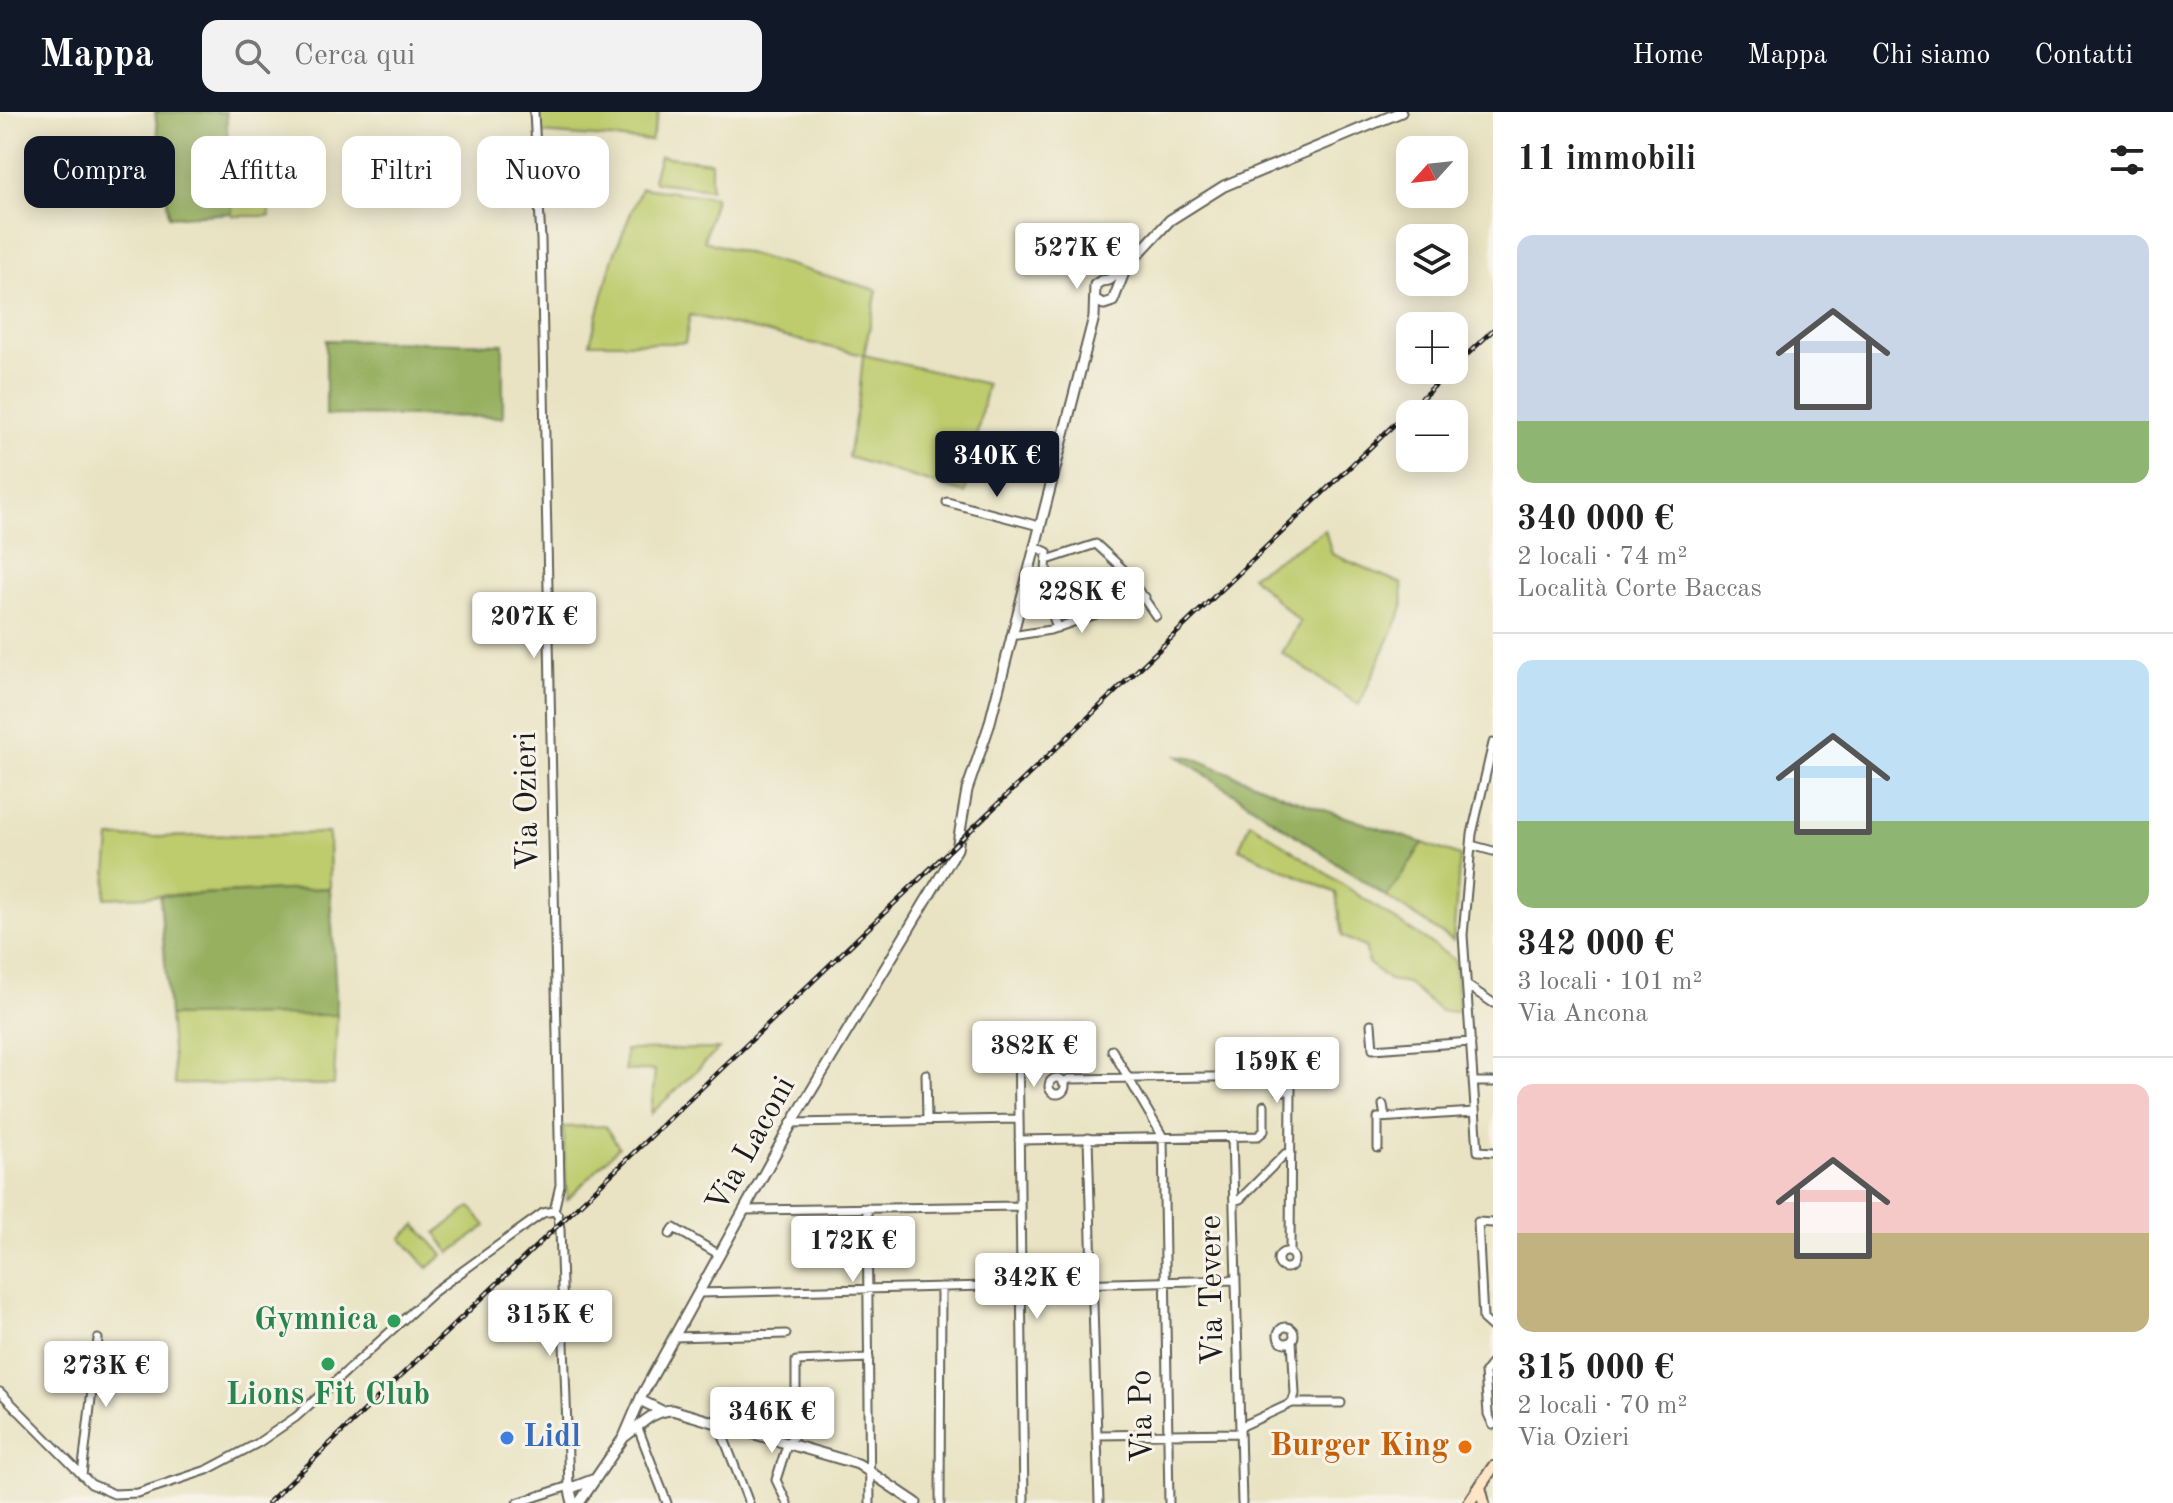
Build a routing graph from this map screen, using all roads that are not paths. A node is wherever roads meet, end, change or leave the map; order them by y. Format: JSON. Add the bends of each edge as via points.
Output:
{"nodes":[{"id":1,"x":534,"y":112,"type":"edge"},
{"id":2,"x":1401,"y":112,"type":"edge"},
{"id":3,"x":1126,"y":267,"type":"junction"},
{"id":4,"x":1109,"y":280,"type":"junction"},
{"id":5,"x":1117,"y":288,"type":"junction"},
{"id":6,"x":1100,"y":302,"type":"junction"},
{"id":7,"x":947,"y":502,"type":"dead end"},
{"id":8,"x":1039,"y":526,"type":"junction"},
{"id":9,"x":1034,"y":546,"type":"junction"},
{"id":10,"x":1047,"y":560,"type":"junction"},
{"id":11,"x":1124,"y":570,"type":"junction"},
{"id":12,"x":1045,"y":593,"type":"junction"},
{"id":13,"x":1145,"y":597,"type":"junction"},
{"id":14,"x":1156,"y":616,"type":"dead end"},
{"id":15,"x":1057,"y":628,"type":"junction"},
{"id":16,"x":1011,"y":636,"type":"junction"},
{"id":17,"x":1493,"y":743,"type":"edge"},
{"id":18,"x":1490,"y":767,"type":"edge"},
{"id":19,"x":1471,"y":845,"type":"junction"},
{"id":20,"x":1493,"y":851,"type":"edge"},
{"id":21,"x":1468,"y":986,"type":"junction"},
{"id":22,"x":1493,"y":1003,"type":"edge"},
{"id":23,"x":1371,"y":1024,"type":"dead end"},
{"id":24,"x":1018,"y":1038,"type":"dead end"},
{"id":25,"x":1471,"y":1042,"type":"junction"},
{"id":26,"x":1112,"y":1050,"type":"dead end"},
{"id":27,"x":926,"y":1074,"type":"dead end"},
{"id":28,"x":1129,"y":1079,"type":"junction"},
{"id":29,"x":1278,"y":1080,"type":"junction"},
{"id":30,"x":1474,"y":1082,"type":"junction"},
{"id":31,"x":1493,"y":1082,"type":"edge"},
{"id":32,"x":1063,"y":1083,"type":"dead end"},
{"id":33,"x":1287,"y":1088,"type":"junction"},
{"id":34,"x":1264,"y":1105,"type":"dead end"},
{"id":35,"x":1383,"y":1105,"type":"dead end"},
{"id":36,"x":1475,"y":1112,"type":"junction"},
{"id":37,"x":1385,"y":1117,"type":"junction"},
{"id":38,"x":1019,"y":1119,"type":"junction"},
{"id":39,"x":927,"y":1120,"type":"junction"},
{"id":40,"x":792,"y":1123,"type":"junction"},
{"id":41,"x":1232,"y":1136,"type":"junction"},
{"id":42,"x":1163,"y":1137,"type":"junction"},
{"id":43,"x":1088,"y":1138,"type":"junction"},
{"id":44,"x":1019,"y":1140,"type":"junction"},
{"id":45,"x":1378,"y":1148,"type":"dead end"},
{"id":46,"x":1493,"y":1152,"type":"edge"},
{"id":47,"x":1291,"y":1153,"type":"junction"},
{"id":48,"x":1234,"y":1201,"type":"junction"},
{"id":49,"x":1020,"y":1206,"type":"junction"},
{"id":50,"x":867,"y":1208,"type":"junction"},
{"id":51,"x":745,"y":1210,"type":"junction"},
{"id":52,"x":554,"y":1211,"type":"junction"},
{"id":53,"x":1493,"y":1223,"type":"edge"},
{"id":54,"x":670,"y":1234,"type":"dead end"},
{"id":55,"x":1290,"y":1253,"type":"dead end"},
{"id":56,"x":720,"y":1255,"type":"junction"},
{"id":57,"x":1236,"y":1280,"type":"junction"},
{"id":58,"x":1165,"y":1282,"type":"junction"},
{"id":59,"x":1092,"y":1284,"type":"junction"},
{"id":60,"x":1021,"y":1286,"type":"junction"},
{"id":61,"x":941,"y":1287,"type":"junction"},
{"id":62,"x":868,"y":1289,"type":"junction"},
{"id":63,"x":699,"y":1293,"type":"junction"},
{"id":64,"x":1493,"y":1328,"type":"edge"},
{"id":65,"x":786,"y":1334,"type":"dead end"},
{"id":66,"x":674,"y":1337,"type":"junction"},
{"id":67,"x":98,"y":1339,"type":"dead end"},
{"id":68,"x":1292,"y":1340,"type":"dead end"},
{"id":69,"x":869,"y":1358,"type":"junction"},
{"id":70,"x":1493,"y":1362,"type":"edge"},
{"id":71,"x":0,"y":1392,"type":"edge"},
{"id":72,"x":640,"y":1400,"type":"junction"},
{"id":73,"x":1292,"y":1403,"type":"junction"},
{"id":74,"x":1341,"y":1403,"type":"dead end"},
{"id":75,"x":662,"y":1411,"type":"junction"},
{"id":76,"x":725,"y":1425,"type":"junction"},
{"id":77,"x":1493,"y":1425,"type":"edge"},
{"id":78,"x":638,"y":1428,"type":"junction"},
{"id":79,"x":1240,"y":1430,"type":"junction"},
{"id":80,"x":1168,"y":1434,"type":"junction"},
{"id":81,"x":1098,"y":1435,"type":"junction"},
{"id":82,"x":624,"y":1437,"type":"junction"},
{"id":83,"x":788,"y":1442,"type":"junction"},
{"id":84,"x":1493,"y":1467,"type":"edge"},
{"id":85,"x":870,"y":1473,"type":"junction"},
{"id":86,"x":82,"y":1475,"type":"junction"},
{"id":87,"x":1480,"y":1487,"type":"junction"},
{"id":88,"x":1493,"y":1487,"type":"edge"},
{"id":89,"x":577,"y":1496,"type":"edge"},
{"id":90,"x":517,"y":1503,"type":"edge"},
{"id":91,"x":667,"y":1503,"type":"edge"},
{"id":92,"x":749,"y":1503,"type":"edge"},
{"id":93,"x":787,"y":1503,"type":"edge"},
{"id":94,"x":870,"y":1503,"type":"edge"},
{"id":95,"x":916,"y":1503,"type":"edge"},
{"id":96,"x":940,"y":1503,"type":"edge"},
{"id":97,"x":1024,"y":1503,"type":"edge"},
{"id":98,"x":1099,"y":1503,"type":"edge"},
{"id":99,"x":1169,"y":1503,"type":"edge"},
{"id":100,"x":1242,"y":1503,"type":"edge"},
{"id":101,"x":1469,"y":1503,"type":"edge"},
{"id":102,"x":1484,"y":1503,"type":"edge"}],
"edges":[{"from":1,"to":52,"type":"street","name":"Via Ozieri","via":[[560,1185]]},
{"from":2,"to":3,"type":"street","via":[[1214,191],[1170,220]]},
{"from":3,"to":4,"type":"street"},
{"from":3,"to":5,"type":"street"},
{"from":4,"to":5,"type":"street"},
{"from":4,"to":6,"type":"street","via":[[1095,285]]},
{"from":5,"to":6,"type":"street","via":[[1110,303]]},
{"from":6,"to":8,"type":"street","name":"Via Laconi"},
{"from":7,"to":8,"type":"street"},
{"from":8,"to":9,"type":"street","name":"Via Laconi"},
{"from":9,"to":10,"type":"street","via":[[1047,552]]},
{"from":9,"to":16,"type":"street","name":"Via Laconi"},
{"from":10,"to":11,"type":"street","via":[[1096,544]]},
{"from":10,"to":12,"type":"street"},
{"from":11,"to":12,"type":"street"},
{"from":11,"to":13,"type":"street"},
{"from":12,"to":15,"type":"street"},
{"from":13,"to":14,"type":"street"},
{"from":13,"to":15,"type":"street"},
{"from":15,"to":16,"type":"street"},
{"from":16,"to":40,"type":"street","name":"Via Laconi","via":[[967,790],[957,849]]},
{"from":17,"to":18,"type":"street"},
{"from":18,"to":19,"type":"street"},
{"from":19,"to":20,"type":"street"},
{"from":19,"to":21,"type":"street","via":[[1463,935]]},
{"from":21,"to":22,"type":"street"},
{"from":21,"to":25,"type":"street"},
{"from":23,"to":25,"type":"street","via":[[1373,1049]]},
{"from":24,"to":38,"type":"street"},
{"from":25,"to":30,"type":"street"},
{"from":26,"to":28,"type":"street"},
{"from":27,"to":39,"type":"street"},
{"from":28,"to":29,"type":"street","via":[[1269,1075]]},
{"from":28,"to":32,"type":"street"},
{"from":28,"to":42,"type":"street"},
{"from":29,"to":33,"type":"street","via":[[1279,1089]]},
{"from":29,"to":33,"type":"street","via":[[1289,1077]]},
{"from":30,"to":31,"type":"street"},
{"from":30,"to":36,"type":"street"},
{"from":33,"to":47,"type":"street","via":[[1292,1097]]},
{"from":34,"to":41,"type":"street","via":[[1264,1131],[1258,1136]]},
{"from":35,"to":37,"type":"street"},
{"from":36,"to":37,"type":"street"},
{"from":36,"to":46,"type":"street","via":[[1478,1151]]},
{"from":37,"to":45,"type":"street","via":[[1378,1118]]},
{"from":38,"to":39,"type":"street"},
{"from":38,"to":44,"type":"street"},
{"from":39,"to":40,"type":"street"},
{"from":40,"to":51,"type":"street","name":"Via Laconi"},
{"from":41,"to":42,"type":"street"},
{"from":41,"to":48,"type":"street","name":"Via Tevere"},
{"from":42,"to":43,"type":"street"},
{"from":42,"to":58,"type":"street","name":"Via Po"},
{"from":43,"to":44,"type":"street"},
{"from":43,"to":59,"type":"street"},
{"from":44,"to":49,"type":"street"},
{"from":47,"to":48,"type":"street"},
{"from":47,"to":55,"type":"street"},
{"from":48,"to":57,"type":"street","name":"Via Tevere"},
{"from":49,"to":50,"type":"street"},
{"from":49,"to":60,"type":"street"},
{"from":50,"to":51,"type":"street"},
{"from":50,"to":62,"type":"street"},
{"from":51,"to":56,"type":"street","name":"Via Laconi"},
{"from":52,"to":86,"type":"street","via":[[543,1213],[435,1291],[296,1417],[229,1460],[125,1495],[91,1484]]},
{"from":52,"to":89,"type":"street","name":"Via Ozieri","via":[[561,1243]]},
{"from":53,"to":64,"type":"street","via":[[1478,1222],[1483,1319]]},
{"from":54,"to":56,"type":"street","via":[[674,1228]]},
{"from":56,"to":63,"type":"street","name":"Via Laconi"},
{"from":57,"to":58,"type":"street"},
{"from":57,"to":79,"type":"street","name":"Via Tevere"},
{"from":58,"to":59,"type":"street"},
{"from":58,"to":80,"type":"street","name":"Via Po"},
{"from":59,"to":60,"type":"street"},
{"from":59,"to":81,"type":"street"},
{"from":60,"to":61,"type":"street"},
{"from":60,"to":97,"type":"street"},
{"from":61,"to":62,"type":"street"},
{"from":61,"to":96,"type":"street"},
{"from":62,"to":63,"type":"street"},
{"from":62,"to":69,"type":"street"},
{"from":63,"to":66,"type":"street","name":"Via Laconi"},
{"from":65,"to":66,"type":"street"},
{"from":66,"to":72,"type":"street","name":"Via Laconi"},
{"from":67,"to":86,"type":"street"},
{"from":68,"to":73,"type":"street"},
{"from":69,"to":83,"type":"street","via":[[796,1361],[796,1434]]},
{"from":69,"to":85,"type":"street"},
{"from":70,"to":77,"type":"street","via":[[1485,1372]]},
{"from":71,"to":86,"type":"street"},
{"from":72,"to":75,"type":"street"},
{"from":72,"to":82,"type":"street","name":"Via Laconi"},
{"from":73,"to":74,"type":"street"},
{"from":73,"to":79,"type":"street"},
{"from":75,"to":76,"type":"street"},
{"from":75,"to":78,"type":"street"},
{"from":76,"to":83,"type":"street"},
{"from":76,"to":92,"type":"street","via":[[723,1436]]},
{"from":78,"to":82,"type":"street"},
{"from":78,"to":91,"type":"street"},
{"from":79,"to":80,"type":"street"},
{"from":79,"to":100,"type":"street","name":"Via Tevere"},
{"from":80,"to":81,"type":"street"},
{"from":80,"to":99,"type":"street","name":"Via Po"},
{"from":81,"to":98,"type":"street"},
{"from":82,"to":89,"type":"street","name":"Via Laconi","via":[[596,1479]]},
{"from":83,"to":85,"type":"street","via":[[858,1464]]},
{"from":83,"to":93,"type":"street","via":[[776,1480]]},
{"from":84,"to":87,"type":"main road"},
{"from":85,"to":94,"type":"street"},
{"from":85,"to":95,"type":"street"},
{"from":87,"to":88,"type":"main road"},
{"from":87,"to":101,"type":"main road"},
{"from":87,"to":102,"type":"main road"},
{"from":89,"to":90,"type":"street"}]}
